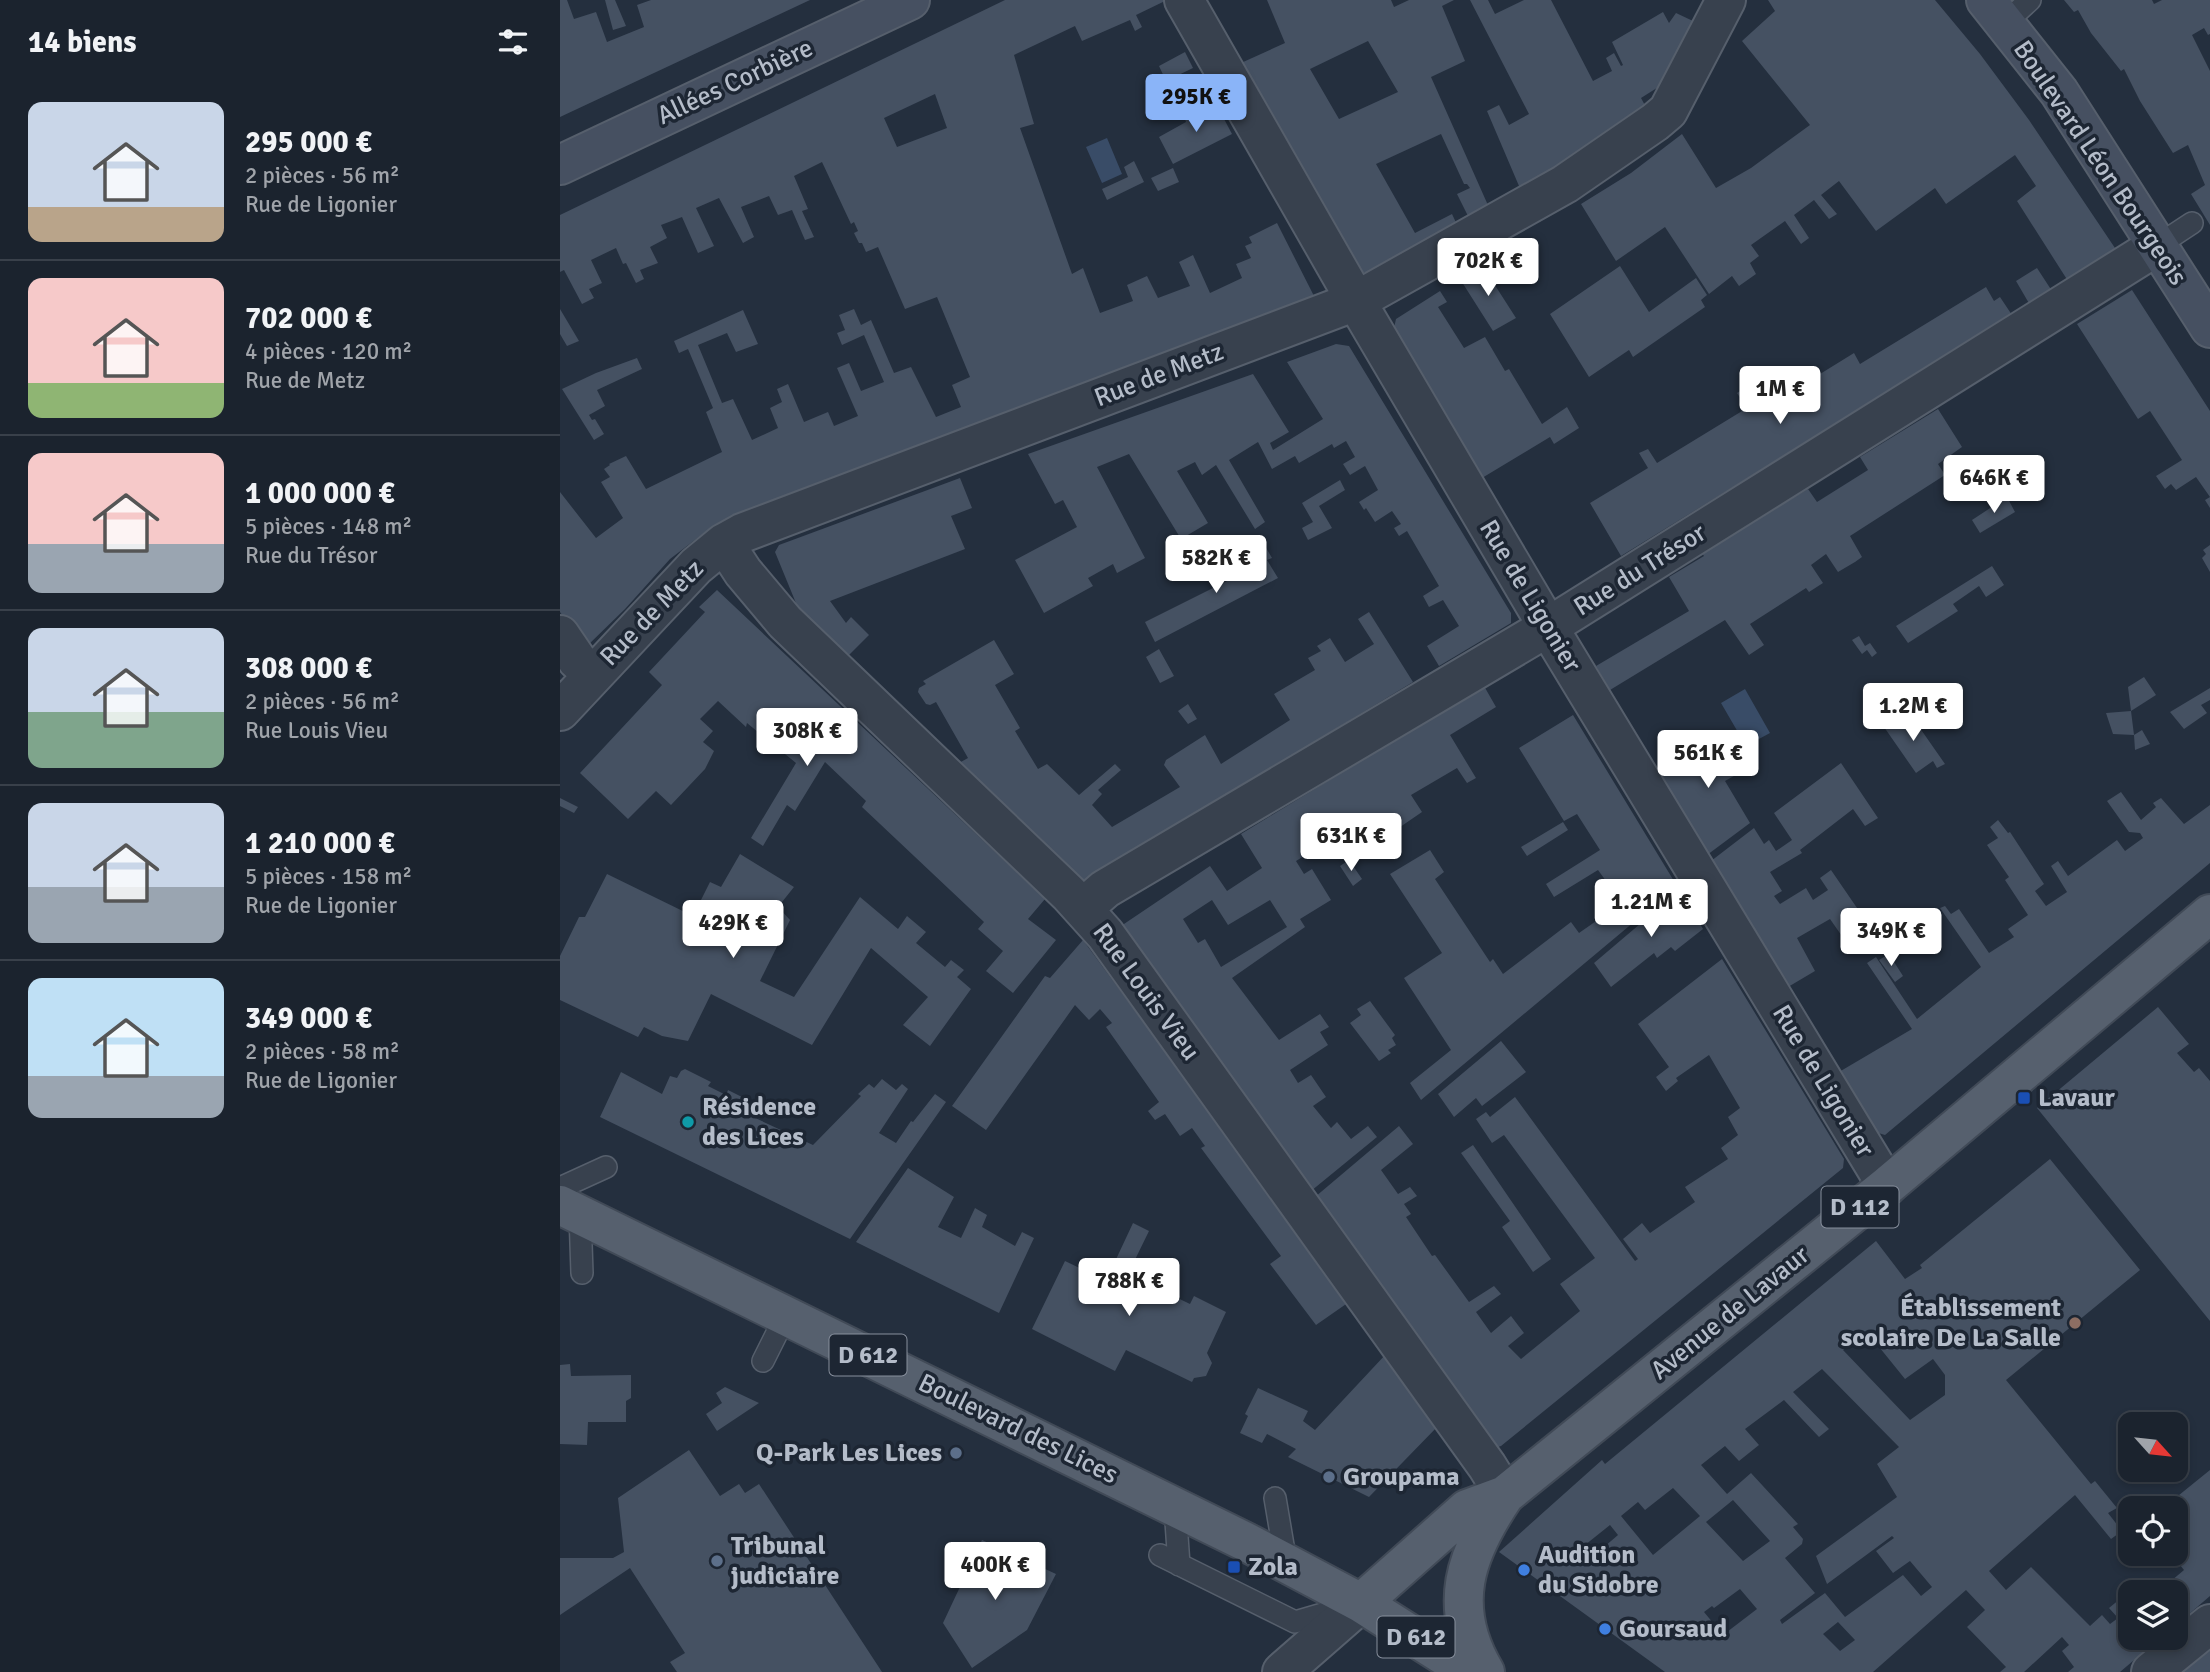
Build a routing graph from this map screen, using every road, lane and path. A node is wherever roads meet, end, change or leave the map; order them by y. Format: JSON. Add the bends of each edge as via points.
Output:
{"nodes":[{"id":1,"x":910,"y":0,"type":"edge"},
{"id":2,"x":1184,"y":0,"type":"edge"},
{"id":3,"x":1726,"y":0,"type":"edge"},
{"id":4,"x":2007,"y":8,"type":"edge"},
{"id":5,"x":560,"y":165,"type":"edge"},
{"id":6,"x":2192,"y":223,"type":"dead end"},
{"id":7,"x":2157,"y":246,"type":"junction"},
{"id":8,"x":1356,"y":301,"type":"junction"},
{"id":9,"x":2210,"y":328,"type":"edge"},
{"id":10,"x":724,"y":543,"type":"junction"},
{"id":11,"x":1548,"y":627,"type":"junction"},
{"id":12,"x":560,"y":635,"type":"edge"},
{"id":13,"x":593,"y":675,"type":"junction"},
{"id":14,"x":560,"y":711,"type":"edge"},
{"id":15,"x":1083,"y":908,"type":"junction"},
{"id":16,"x":2210,"y":914,"type":"edge"},
{"id":17,"x":606,"y":1167,"type":"dead end"},
{"id":18,"x":1887,"y":1186,"type":"junction"},
{"id":19,"x":567,"y":1202,"type":"edge"},
{"id":20,"x":582,"y":1273,"type":"dead end"},
{"id":21,"x":786,"y":1315,"type":"junction"},
{"id":22,"x":763,"y":1361,"type":"dead end"},
{"id":23,"x":1505,"y":1495,"type":"junction"},
{"id":24,"x":1275,"y":1497,"type":"dead end"},
{"id":25,"x":1175,"y":1507,"type":"junction"},
{"id":26,"x":1160,"y":1555,"type":"dead end"},
{"id":27,"x":1286,"y":1563,"type":"junction"},
{"id":28,"x":1179,"y":1565,"type":"junction"},
{"id":29,"x":1361,"y":1603,"type":"junction"},
{"id":30,"x":2210,"y":1624,"type":"edge"},
{"id":31,"x":1282,"y":1672,"type":"edge"},
{"id":32,"x":1470,"y":1672,"type":"edge"},
{"id":33,"x":1485,"y":1672,"type":"edge"},
{"id":34,"x":2151,"y":1672,"type":"edge"}],
"edges":[{"from":1,"to":5,"type":"street","name":"Allées Corbière"},
{"from":2,"to":8,"type":"street","name":"Rue de Ligonier"},
{"from":3,"to":8,"type":"street","name":"Rue de Metz","via":[[1668,111],[1656,122],[1565,184]]},
{"from":4,"to":7,"type":"street","name":"Boulevard Léon Bourgeois"},
{"from":6,"to":7,"type":"lane"},
{"from":7,"to":9,"type":"street","name":"Boulevard Léon Bourgeois"},
{"from":7,"to":11,"type":"street","name":"Rue du Trésor"},
{"from":8,"to":10,"type":"street","name":"Rue de Metz","via":[[765,523]]},
{"from":8,"to":11,"type":"street","name":"Rue de Ligonier"},
{"from":10,"to":13,"type":"street","name":"Rue de Metz","via":[[696,566]]},
{"from":10,"to":15,"type":"street","name":"Rue Louis Vieu","via":[[785,622]]},
{"from":11,"to":15,"type":"street","name":"Rue du Trésor","via":[[1105,889]]},
{"from":11,"to":18,"type":"street","name":"Rue de Ligonier"},
{"from":12,"to":13,"type":"street"},
{"from":13,"to":14,"type":"street","name":"Rue de Metz"},
{"from":15,"to":23,"type":"street","name":"Rue Louis Vieu"},
{"from":16,"to":18,"type":"main road","name":"Avenue de Lavaur","number":"D 112"},
{"from":17,"to":19,"type":"lane"},
{"from":18,"to":23,"type":"main road","name":"Avenue de Lavaur","number":"D 112"},
{"from":19,"to":20,"type":"lane"},
{"from":19,"to":21,"type":"main road","name":"Boulevard des Lices","number":"D 612"},
{"from":21,"to":22,"type":"lane"},
{"from":21,"to":25,"type":"main road","name":"Boulevard des Lices","number":"D 612"},
{"from":23,"to":29,"type":"main road","name":"Avenue de Lavaur","number":"D 112","via":[[1467,1509]]},
{"from":23,"to":33,"type":"main road","name":"Avenue de Lavaur","number":"D 112","via":[[1479,1540],[1465,1584],[1466,1631]]},
{"from":24,"to":27,"type":"lane"},
{"from":25,"to":27,"type":"main road","name":"Boulevard des Lices","number":"D 612"},
{"from":25,"to":28,"type":"lane"},
{"from":26,"to":28,"type":"lane"},
{"from":27,"to":29,"type":"main road","name":"Boulevard des Lices","number":"D 612"},
{"from":28,"to":29,"type":"lane","via":[[1295,1622]]},
{"from":29,"to":31,"type":"street"},
{"from":29,"to":32,"type":"main road","number":"D 612"},
{"from":30,"to":34,"type":"street"}]}
